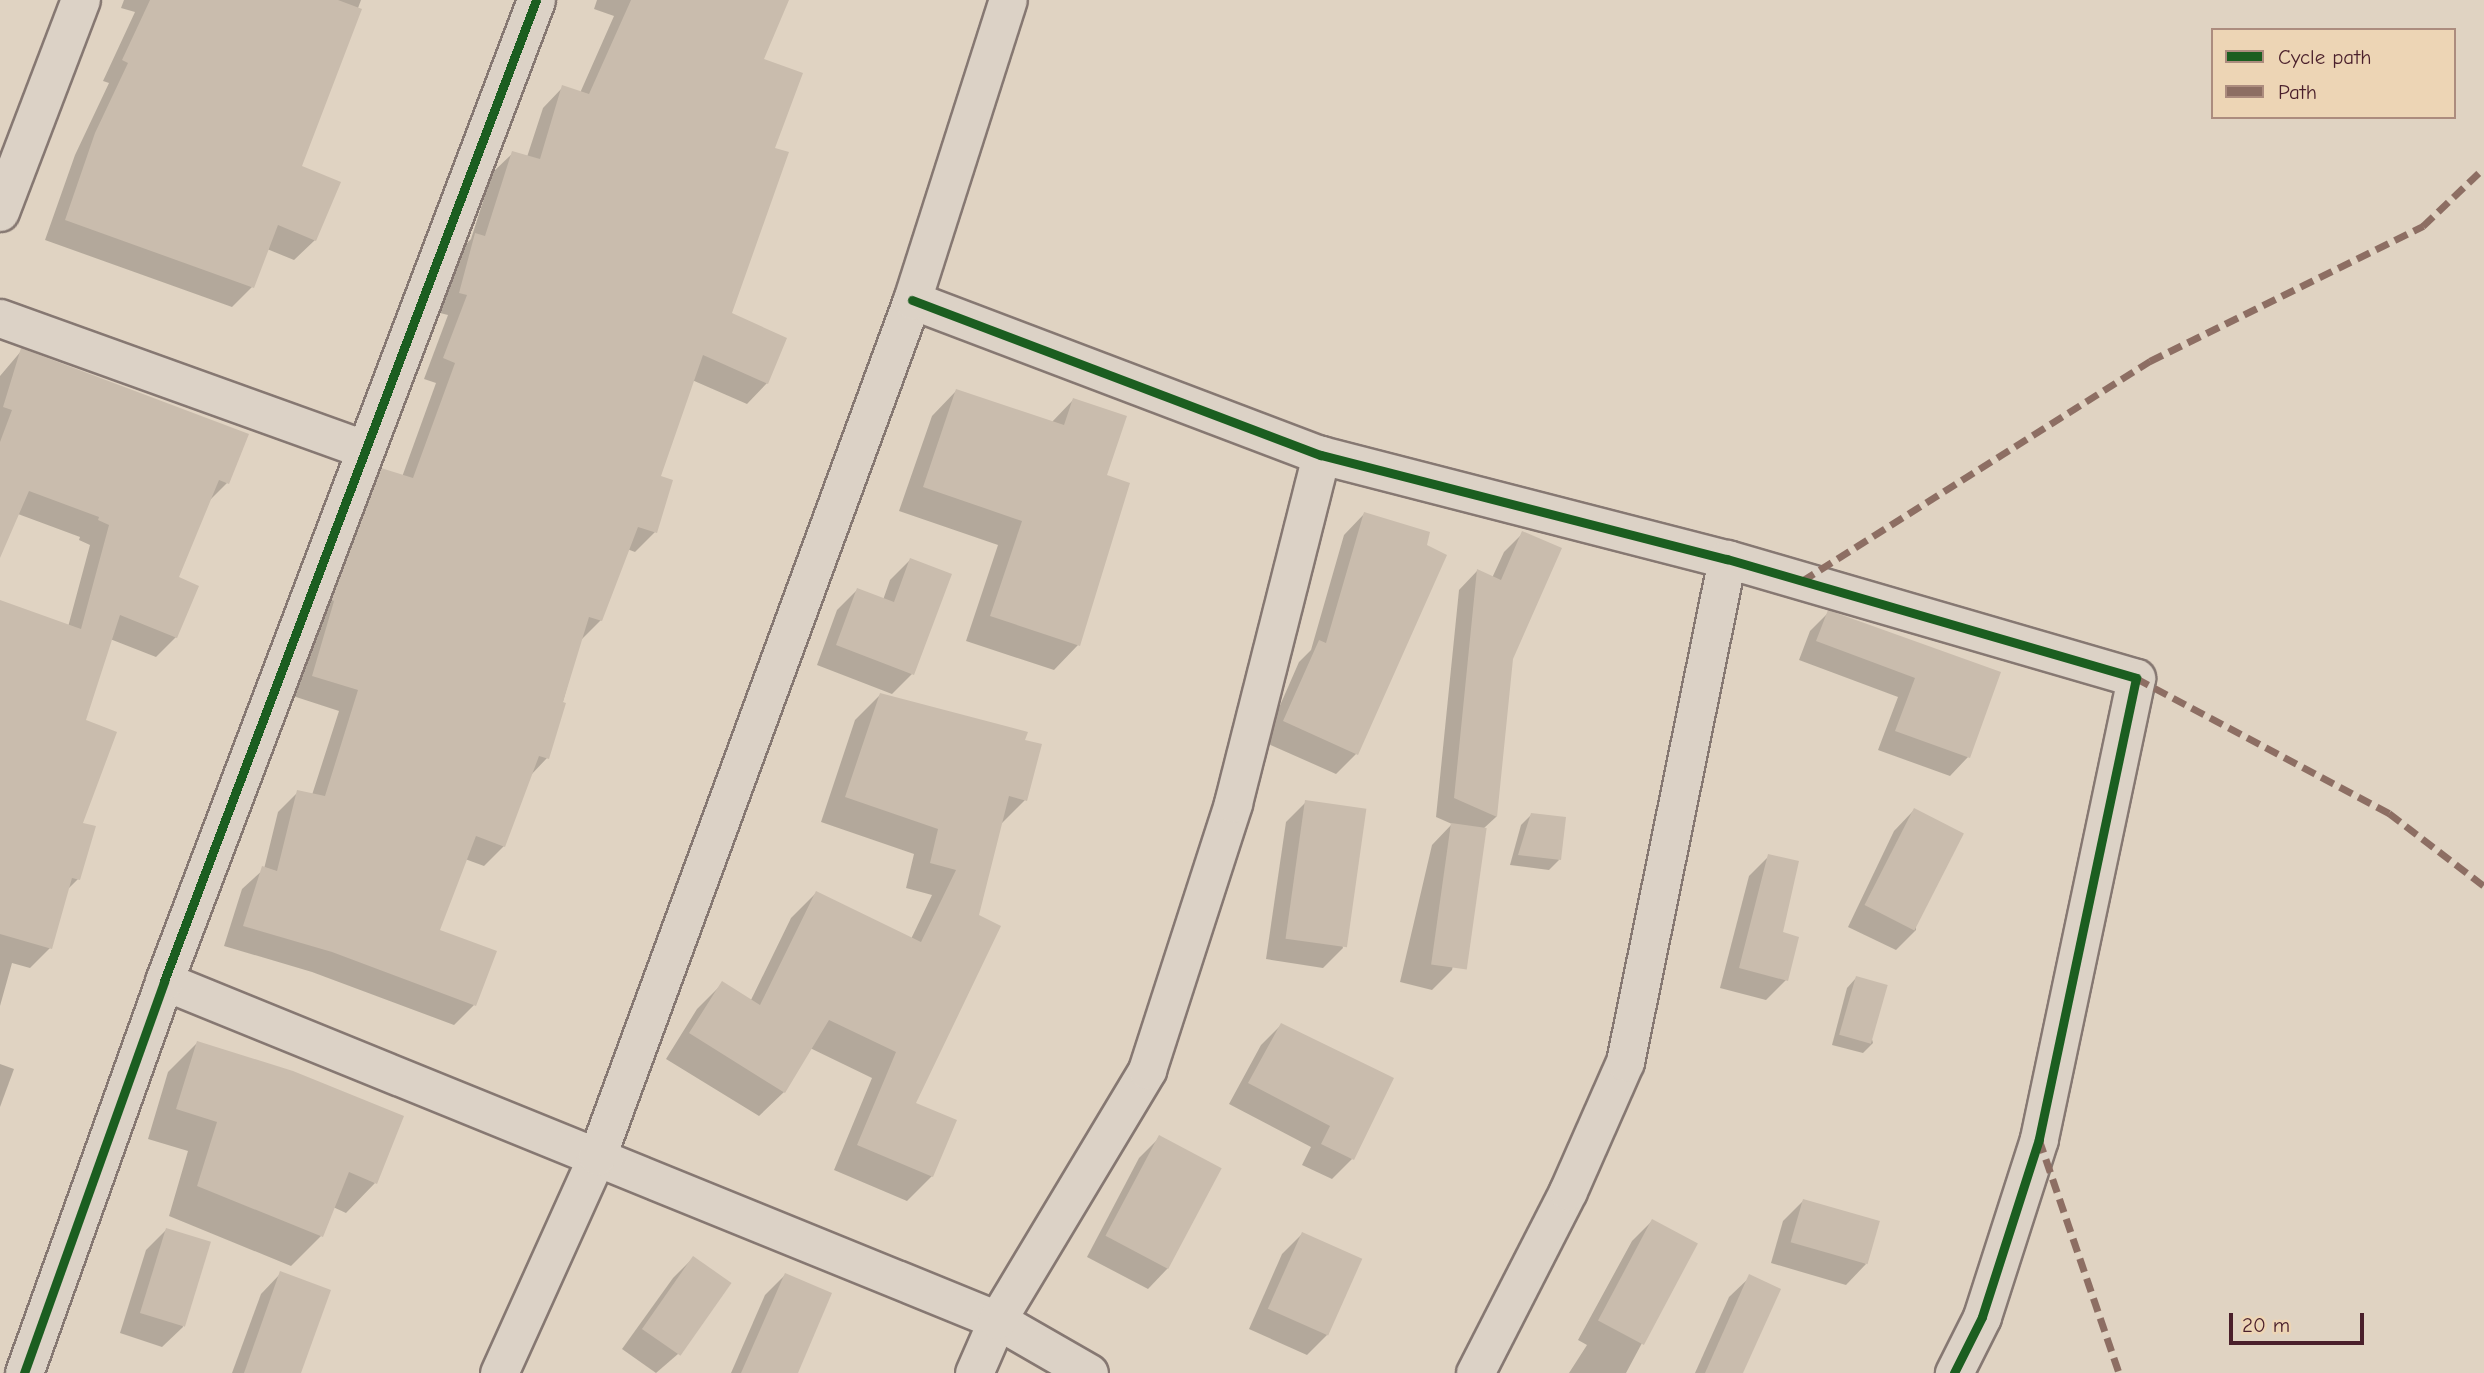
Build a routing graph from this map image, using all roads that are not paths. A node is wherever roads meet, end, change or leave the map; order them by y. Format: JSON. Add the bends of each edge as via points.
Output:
{"nodes":[{"id":1,"x":81,"y":0,"type":"edge"},
{"id":2,"x":536,"y":0,"type":"edge"},
{"id":3,"x":1008,"y":0,"type":"edge"},
{"id":4,"x":0,"y":212,"type":"edge"},
{"id":5,"x":912,"y":300,"type":"junction"},
{"id":6,"x":0,"y":318,"type":"edge"},
{"id":7,"x":364,"y":449,"type":"junction"},
{"id":8,"x":1321,"y":455,"type":"junction"},
{"id":9,"x":1727,"y":559,"type":"junction"},
{"id":10,"x":164,"y":981,"type":"junction"},
{"id":11,"x":597,"y":1156,"type":"junction"},
{"id":12,"x":997,"y":1320,"type":"junction"},
{"id":13,"x":24,"y":1373,"type":"edge"},
{"id":14,"x":499,"y":1373,"type":"edge"},
{"id":15,"x":974,"y":1373,"type":"edge"},
{"id":16,"x":1089,"y":1373,"type":"edge"},
{"id":17,"x":1475,"y":1373,"type":"edge"},
{"id":18,"x":1954,"y":1373,"type":"edge"}],
"edges":[{"from":1,"to":4,"type":"street"},
{"from":2,"to":7,"type":"street"},
{"from":3,"to":5,"type":"street"},
{"from":5,"to":8,"type":"street"},
{"from":5,"to":11,"type":"street"},
{"from":6,"to":7,"type":"street"},
{"from":7,"to":10,"type":"street"},
{"from":8,"to":9,"type":"street"},
{"from":8,"to":12,"type":"street","via":[[1233,803],[1147,1070]]},
{"from":9,"to":17,"type":"street","via":[[1625,1062],[1568,1191]]},
{"from":9,"to":18,"type":"street","via":[[2136,678],[2039,1139],[1982,1317]]},
{"from":10,"to":11,"type":"street"},
{"from":10,"to":13,"type":"street"},
{"from":11,"to":12,"type":"street"},
{"from":11,"to":14,"type":"street"},
{"from":12,"to":15,"type":"street"},
{"from":12,"to":16,"type":"street"}]}
